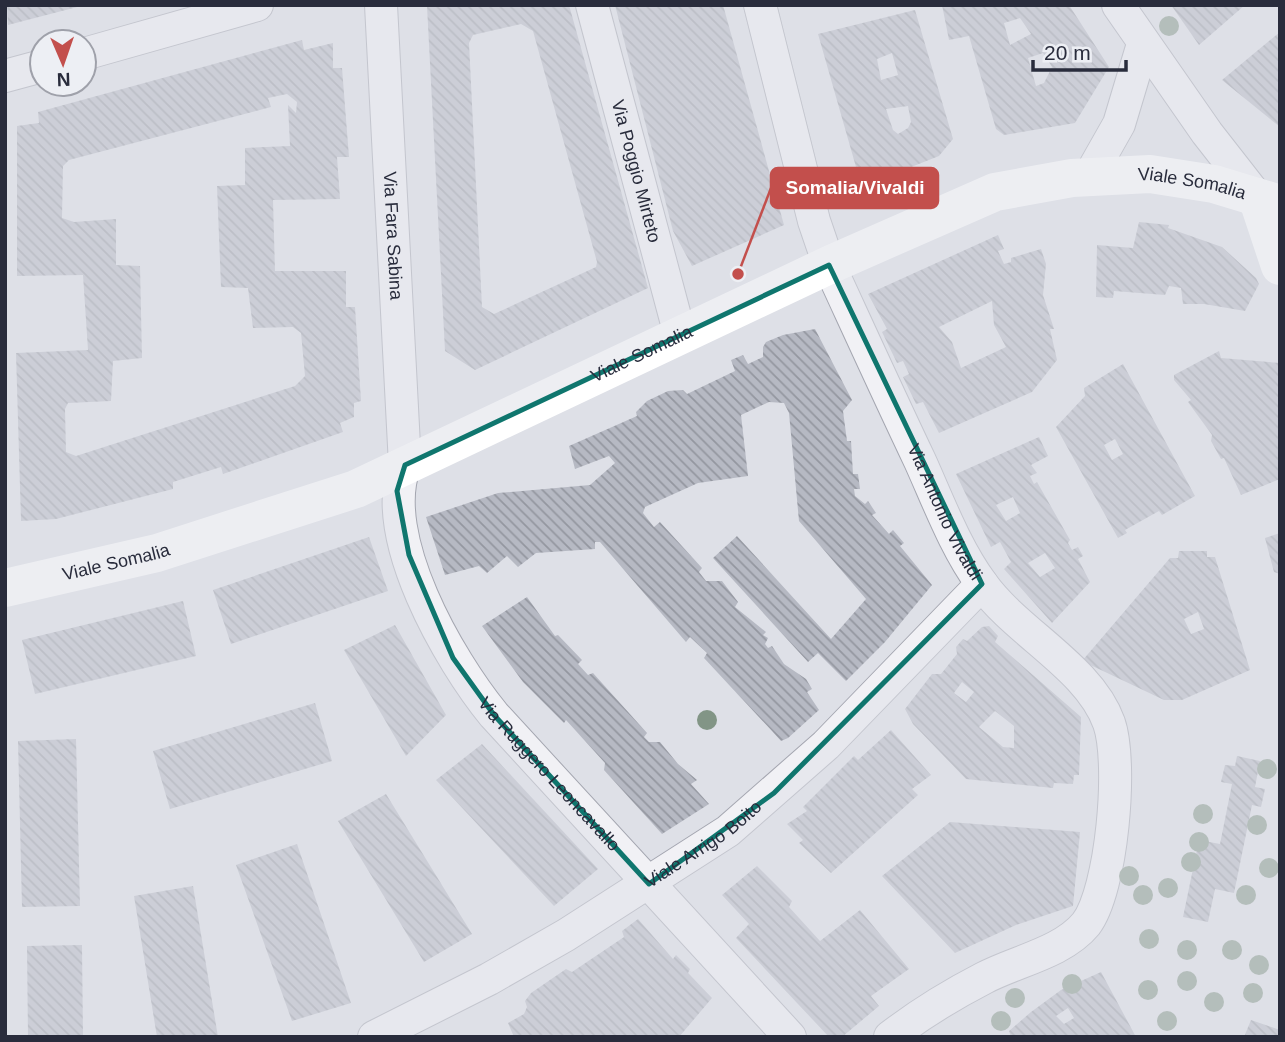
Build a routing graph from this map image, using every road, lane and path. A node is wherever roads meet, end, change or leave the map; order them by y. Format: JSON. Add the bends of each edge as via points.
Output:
{"nodes":[{"id":1,"x":257,"y":5,"type":"edge"},
{"id":2,"x":381,"y":5,"type":"edge"},
{"id":3,"x":592,"y":5,"type":"edge"},
{"id":4,"x":760,"y":5,"type":"edge"},
{"id":5,"x":1118,"y":5,"type":"edge"},
{"id":6,"x":1143,"y":44,"type":"junction"},
{"id":7,"x":98,"y":50,"type":"edge"},
{"id":8,"x":28,"y":70,"type":"edge"},
{"id":9,"x":5,"y":76,"type":"edge"},
{"id":10,"x":1089,"y":177,"type":"junction"},
{"id":11,"x":1268,"y":201,"type":"edge"},
{"id":12,"x":829,"y":265,"type":"junction"},
{"id":13,"x":1280,"y":266,"type":"edge"},
{"id":14,"x":680,"y":335,"type":"junction"},
{"id":15,"x":405,"y":465,"type":"junction"},
{"id":16,"x":982,"y":584,"type":"junction"},
{"id":17,"x":5,"y":588,"type":"edge"},
{"id":18,"x":649,"y":884,"type":"junction"},
{"id":19,"x":374,"y":1037,"type":"edge"},
{"id":20,"x":790,"y":1037,"type":"edge"},
{"id":21,"x":890,"y":1037,"type":"edge"}],
"edges":[{"from":1,"to":7,"type":"street"},
{"from":2,"to":15,"type":"street","name":"Via Fara Sabina"},
{"from":3,"to":14,"type":"street","name":"Via Poggio Mirteto"},
{"from":4,"to":12,"type":"street","name":"Via Antonio Vivaldi"},
{"from":5,"to":6,"type":"street"},
{"from":6,"to":10,"type":"street","via":[[1122,115]]},
{"from":6,"to":11,"type":"street"},
{"from":8,"to":9,"type":"street"},
{"from":10,"to":11,"type":"main road","name":"Viale Somalia","via":[[1175,177]]},
{"from":10,"to":12,"type":"main road","name":"Viale Somalia","via":[[995,192]]},
{"from":11,"to":13,"type":"main road"},
{"from":12,"to":14,"type":"main road","name":"Viale Somalia"},
{"from":12,"to":16,"type":"street","name":"Via Antonio Vivaldi","via":[[956,539]]},
{"from":14,"to":15,"type":"main road","name":"Viale Somalia"},
{"from":15,"to":17,"type":"main road","name":"Viale Somalia","via":[[356,489],[225,533]]},
{"from":15,"to":18,"type":"street","name":"Via Ruggero Leoncavallo","via":[[397,491],[398,514],[443,642],[494,715]]},
{"from":16,"to":18,"type":"street","name":"Viale Arrigo Boito","via":[[774,793],[728,831]]},
{"from":16,"to":21,"type":"street","name":"Via Antonio Vivaldi","via":[[1010,618],[1081,680],[1110,725],[1116,765],[1100,896],[1088,921],[1063,942],[983,978]]},
{"from":18,"to":19,"type":"street","name":"Viale Arrigo Boito","via":[[489,979]]},
{"from":18,"to":20,"type":"street","name":"Via Ruggero Leoncavallo"}]}
